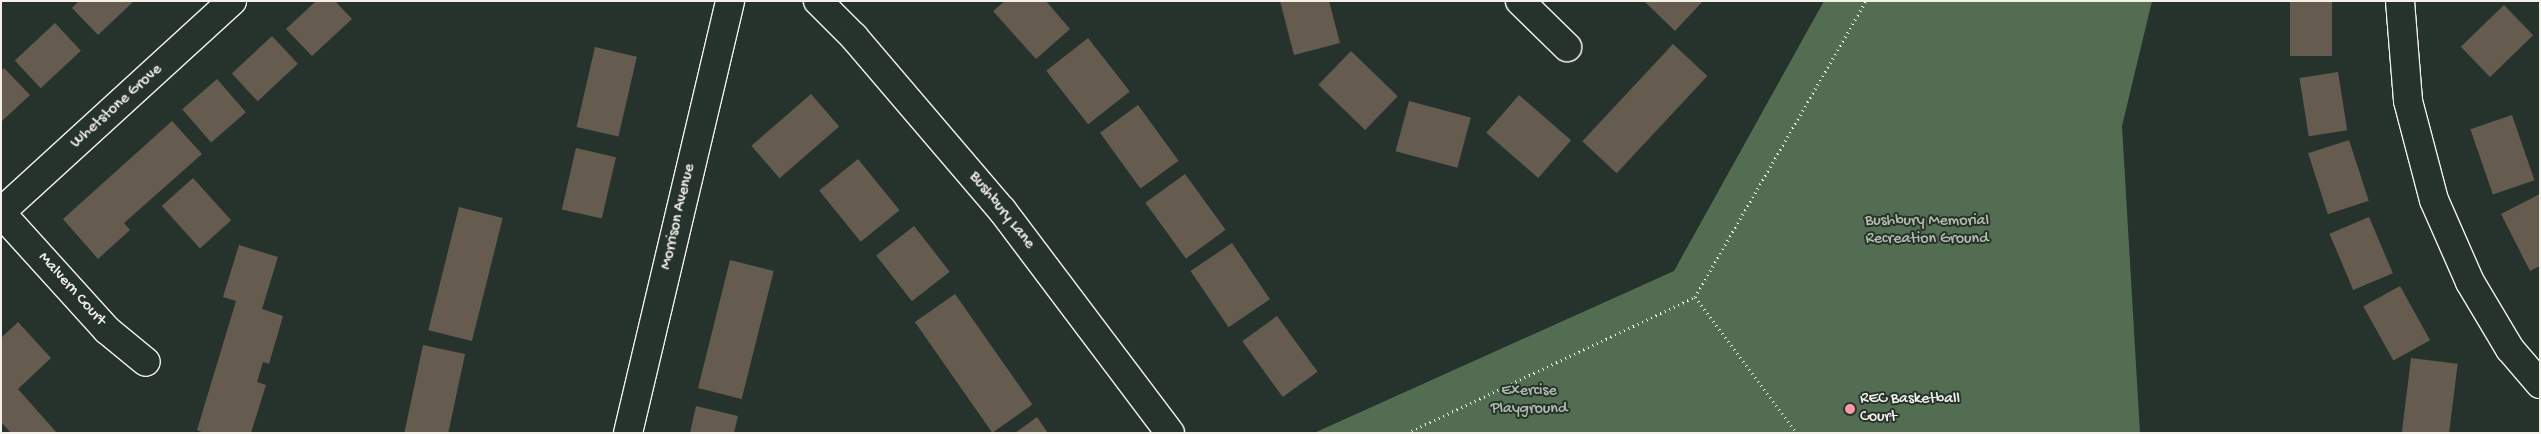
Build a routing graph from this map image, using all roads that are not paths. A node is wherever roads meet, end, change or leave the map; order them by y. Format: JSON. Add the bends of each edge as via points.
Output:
{"nodes":[{"id":1,"x":232,"y":1,"type":"edge"},
{"id":2,"x":730,"y":1,"type":"edge"},
{"id":3,"x":818,"y":1,"type":"edge"},
{"id":4,"x":1520,"y":1,"type":"edge"},
{"id":5,"x":2400,"y":1,"type":"edge"},
{"id":6,"x":1567,"y":46,"type":"dead end"},
{"id":7,"x":1,"y":213,"type":"edge"},
{"id":8,"x":146,"y":362,"type":"dead end"},
{"id":9,"x":2540,"y":384,"type":"edge"},
{"id":10,"x":628,"y":433,"type":"edge"},
{"id":11,"x":1170,"y":433,"type":"edge"}],
"edges":[{"from":1,"to":7,"type":"street","name":"Whetstone Grove"},
{"from":2,"to":10,"type":"street","name":"Morrison Avenue"},
{"from":3,"to":11,"type":"street","name":"Bushbury Lane","via":[[854,37],[1002,210]]},
{"from":4,"to":6,"type":"street"},
{"from":5,"to":9,"type":"street","via":[[2408,100],[2434,200],[2470,282],[2510,349]]},
{"from":7,"to":8,"type":"street","name":"Malvern Court","via":[[107,330]]}]}
